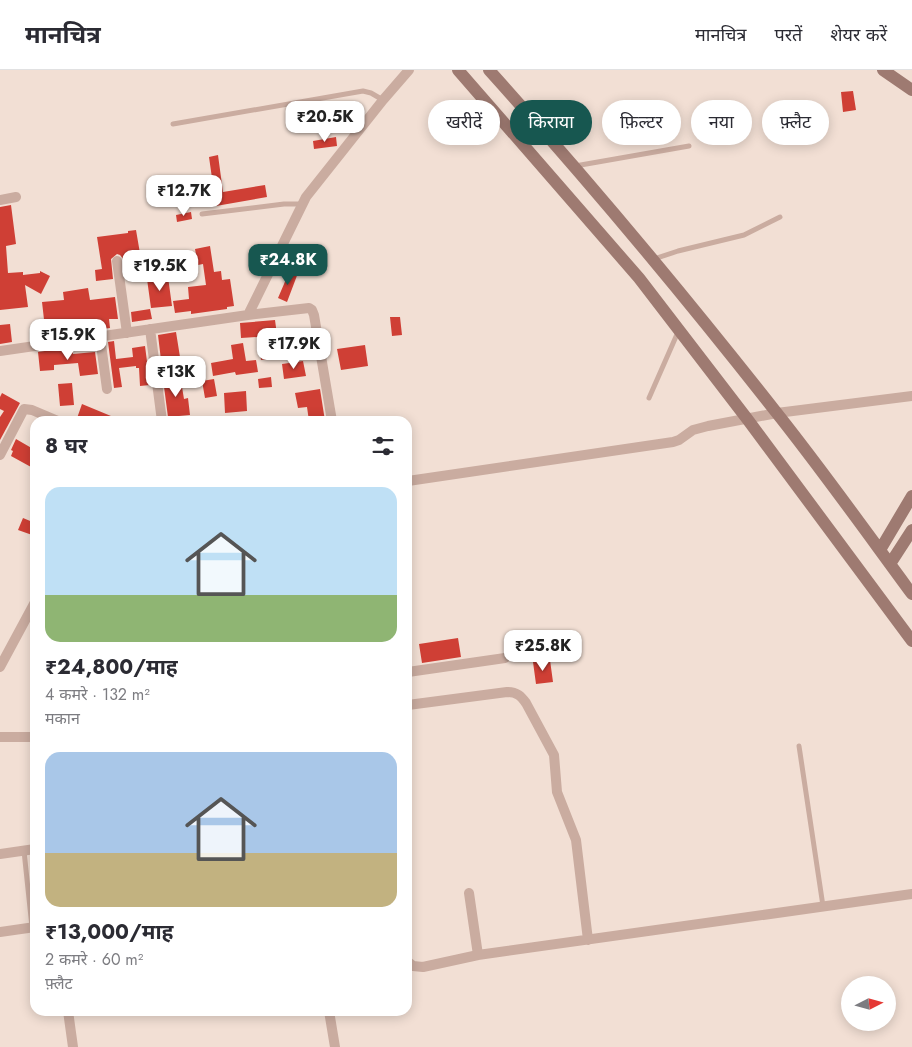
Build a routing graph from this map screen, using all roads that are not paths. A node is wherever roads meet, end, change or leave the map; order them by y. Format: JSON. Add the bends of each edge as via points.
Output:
{"nodes":[{"id":1,"x":410,"y":70,"type":"edge"},
{"id":2,"x":458,"y":70,"type":"edge"},
{"id":3,"x":489,"y":70,"type":"edge"},
{"id":4,"x":883,"y":70,"type":"edge"},
{"id":5,"x":912,"y":90,"type":"edge"},
{"id":6,"x":383,"y":100,"type":"junction"},
{"id":7,"x":174,"y":124,"type":"dead end"},
{"id":8,"x":689,"y":146,"type":"dead end"},
{"id":9,"x":575,"y":166,"type":"junction"},
{"id":10,"x":16,"y":197,"type":"dead end"},
{"id":11,"x":0,"y":200,"type":"edge"},
{"id":12,"x":302,"y":204,"type":"junction"},
{"id":13,"x":202,"y":214,"type":"dead end"},
{"id":14,"x":780,"y":217,"type":"dead end"},
{"id":15,"x":654,"y":260,"type":"junction"},
{"id":16,"x":116,"y":262,"type":"dead end"},
{"id":17,"x":248,"y":315,"type":"junction"},
{"id":18,"x":150,"y":329,"type":"junction"},
{"id":19,"x":679,"y":330,"type":"junction"},
{"id":20,"x":127,"y":333,"type":"junction"},
{"id":21,"x":100,"y":337,"type":"junction"},
{"id":22,"x":0,"y":351,"type":"edge"},
{"id":23,"x":107,"y":389,"type":"dead end"},
{"id":24,"x":912,"y":396,"type":"edge"},
{"id":25,"x":649,"y":398,"type":"dead end"},
{"id":26,"x":778,"y":413,"type":"junction"},
{"id":27,"x":46,"y":416,"type":"edge"},
{"id":28,"x":161,"y":416,"type":"edge"},
{"id":29,"x":331,"y":416,"type":"edge"},
{"id":30,"x":748,"y":420,"type":"junction"},
{"id":31,"x":0,"y":455,"type":"edge"},
{"id":32,"x":412,"y":480,"type":"edge"},
{"id":33,"x":912,"y":496,"type":"edge"},
{"id":34,"x":912,"y":530,"type":"edge"},
{"id":35,"x":880,"y":550,"type":"junction"},
{"id":36,"x":890,"y":564,"type":"junction"},
{"id":37,"x":912,"y":594,"type":"edge"},
{"id":38,"x":30,"y":611,"type":"edge"},
{"id":39,"x":912,"y":641,"type":"edge"},
{"id":40,"x":505,"y":658,"type":"dead end"},
{"id":41,"x":0,"y":667,"type":"edge"},
{"id":42,"x":412,"y":671,"type":"edge"},
{"id":43,"x":412,"y":704,"type":"edge"},
{"id":44,"x":0,"y":737,"type":"edge"},
{"id":45,"x":30,"y":737,"type":"edge"},
{"id":46,"x":799,"y":746,"type":"dead end"},
{"id":47,"x":30,"y":850,"type":"edge"},
{"id":48,"x":0,"y":854,"type":"edge"},
{"id":49,"x":469,"y":893,"type":"dead end"},
{"id":50,"x":912,"y":894,"type":"edge"},
{"id":51,"x":823,"y":907,"type":"junction"},
{"id":52,"x":30,"y":927,"type":"edge"},
{"id":53,"x":0,"y":932,"type":"edge"},
{"id":54,"x":588,"y":940,"type":"junction"},
{"id":55,"x":478,"y":955,"type":"junction"},
{"id":56,"x":412,"y":965,"type":"edge"},
{"id":57,"x":69,"y":1016,"type":"edge"},
{"id":58,"x":330,"y":1016,"type":"edge"},
{"id":59,"x":73,"y":1047,"type":"edge"},
{"id":60,"x":335,"y":1047,"type":"edge"}],
"edges":[{"from":1,"to":6,"type":"street"},
{"from":2,"to":19,"type":"street","via":[[640,278]]},
{"from":3,"to":9,"type":"street"},
{"from":4,"to":5,"type":"street"},
{"from":6,"to":7,"type":"lane","via":[[363,91]]},
{"from":6,"to":12,"type":"street"},
{"from":8,"to":9,"type":"lane"},
{"from":9,"to":15,"type":"street"},
{"from":10,"to":11,"type":"street"},
{"from":12,"to":13,"type":"lane"},
{"from":12,"to":17,"type":"street"},
{"from":14,"to":15,"type":"lane","via":[[744,235]]},
{"from":15,"to":26,"type":"street"},
{"from":16,"to":20,"type":"street"},
{"from":17,"to":18,"type":"street"},
{"from":17,"to":29,"type":"street","via":[[299,308],[312,310]]},
{"from":18,"to":20,"type":"street"},
{"from":18,"to":28,"type":"street"},
{"from":19,"to":25,"type":"lane"},
{"from":19,"to":30,"type":"street"},
{"from":20,"to":21,"type":"street"},
{"from":21,"to":22,"type":"street"},
{"from":21,"to":23,"type":"street"},
{"from":24,"to":26,"type":"street"},
{"from":26,"to":30,"type":"street"},
{"from":26,"to":35,"type":"street"},
{"from":27,"to":31,"type":"street","via":[[24,409]]},
{"from":30,"to":32,"type":"street","via":[[693,430],[673,442]]},
{"from":30,"to":39,"type":"street"},
{"from":33,"to":35,"type":"street"},
{"from":34,"to":36,"type":"street"},
{"from":35,"to":36,"type":"street"},
{"from":36,"to":37,"type":"street"},
{"from":38,"to":41,"type":"street"},
{"from":40,"to":42,"type":"street"},
{"from":43,"to":54,"type":"street","via":[[507,692],[521,696],[554,755],[557,792],[576,840]]},
{"from":44,"to":45,"type":"street"},
{"from":46,"to":51,"type":"lane"},
{"from":47,"to":48,"type":"street"},
{"from":49,"to":55,"type":"street"},
{"from":50,"to":51,"type":"street"},
{"from":51,"to":54,"type":"street"},
{"from":52,"to":53,"type":"street"},
{"from":54,"to":55,"type":"street"},
{"from":55,"to":56,"type":"street","via":[[422,967]]},
{"from":57,"to":59,"type":"street"},
{"from":58,"to":60,"type":"street"}]}
